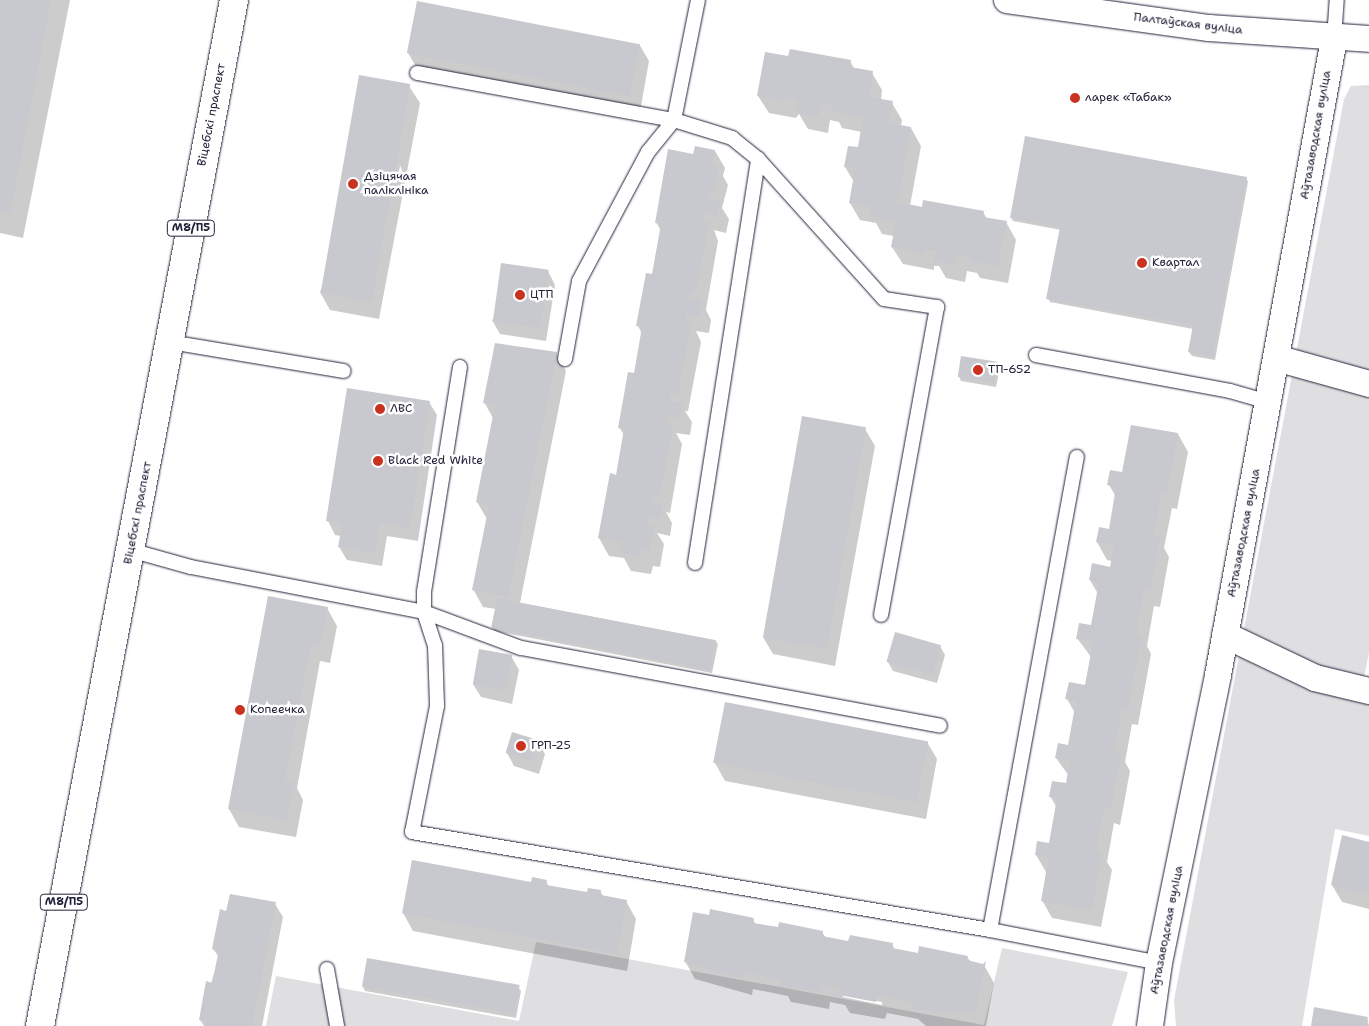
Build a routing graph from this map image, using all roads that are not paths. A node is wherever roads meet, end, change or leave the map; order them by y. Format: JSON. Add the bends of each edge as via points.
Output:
{"nodes":[{"id":1,"x":234,"y":0,"type":"edge"},
{"id":2,"x":698,"y":0,"type":"edge"},
{"id":3,"x":1007,"y":0,"type":"edge"},
{"id":4,"x":1337,"y":0,"type":"edge"},
{"id":5,"x":1334,"y":39,"type":"junction"},
{"id":6,"x":1369,"y":39,"type":"edge"},
{"id":7,"x":416,"y":73,"type":"dead end"},
{"id":8,"x":674,"y":120,"type":"junction"},
{"id":9,"x":758,"y":159,"type":"junction"},
{"id":10,"x":170,"y":342,"type":"junction"},
{"id":11,"x":1036,"y":355,"type":"dead end"},
{"id":12,"x":1276,"y":358,"type":"junction"},
{"id":13,"x":565,"y":359,"type":"dead end"},
{"id":14,"x":460,"y":367,"type":"dead end"},
{"id":15,"x":344,"y":371,"type":"dead end"},
{"id":16,"x":1369,"y":384,"type":"edge"},
{"id":17,"x":1268,"y":402,"type":"junction"},
{"id":18,"x":1077,"y":457,"type":"dead end"},
{"id":19,"x":130,"y":550,"type":"junction"},
{"id":20,"x":695,"y":563,"type":"dead end"},
{"id":21,"x":424,"y":612,"type":"junction"},
{"id":22,"x":881,"y":615,"type":"dead end"},
{"id":23,"x":1225,"y":635,"type":"junction"},
{"id":24,"x":1369,"y":691,"type":"edge"},
{"id":25,"x":940,"y":726,"type":"dead end"},
{"id":26,"x":990,"y":930,"type":"junction"},
{"id":27,"x":1159,"y":963,"type":"junction"},
{"id":28,"x":327,"y":969,"type":"dead end"},
{"id":29,"x":40,"y":1026,"type":"edge"},
{"id":30,"x":337,"y":1026,"type":"edge"},
{"id":31,"x":1150,"y":1026,"type":"edge"}],
"edges":[{"from":1,"to":10,"type":"main road","name":"Віцебскі праспект","number":"М8/П5"},
{"from":2,"to":8,"type":"lane"},
{"from":3,"to":5,"type":"street","name":"Палтаўская вуліца","via":[[1208,28]]},
{"from":4,"to":5,"type":"lane"},
{"from":5,"to":6,"type":"street","name":"Палтаўская вуліца"},
{"from":5,"to":12,"type":"street","name":"Аўтазаводская вуліца"},
{"from":7,"to":8,"type":"lane"},
{"from":8,"to":9,"type":"lane","via":[[732,138]]},
{"from":8,"to":13,"type":"lane","via":[[648,152],[578,281]]},
{"from":9,"to":20,"type":"lane"},
{"from":9,"to":22,"type":"lane","via":[[884,299],[937,306]]},
{"from":10,"to":15,"type":"lane"},
{"from":10,"to":19,"type":"main road","name":"Віцебскі праспект","number":"М8/П5"},
{"from":11,"to":17,"type":"lane","via":[[1230,391]]},
{"from":12,"to":16,"type":"street"},
{"from":12,"to":17,"type":"street","name":"Аўтазаводская вуліца"},
{"from":14,"to":21,"type":"lane","via":[[424,591]]},
{"from":17,"to":23,"type":"street","name":"Аўтазаводская вуліца"},
{"from":18,"to":26,"type":"lane"},
{"from":19,"to":21,"type":"lane","via":[[191,567]]},
{"from":19,"to":29,"type":"main road","name":"Віцебскі праспект","number":"М8/П5"},
{"from":21,"to":25,"type":"lane","via":[[521,648]]},
{"from":21,"to":26,"type":"lane","via":[[435,645],[437,706],[412,832]]},
{"from":23,"to":24,"type":"street","via":[[1315,678]]},
{"from":23,"to":27,"type":"street","name":"Аўтазаводская вуліца"},
{"from":26,"to":27,"type":"lane"},
{"from":27,"to":31,"type":"street","name":"Аўтазаводская вуліца"},
{"from":28,"to":30,"type":"lane"}]}
